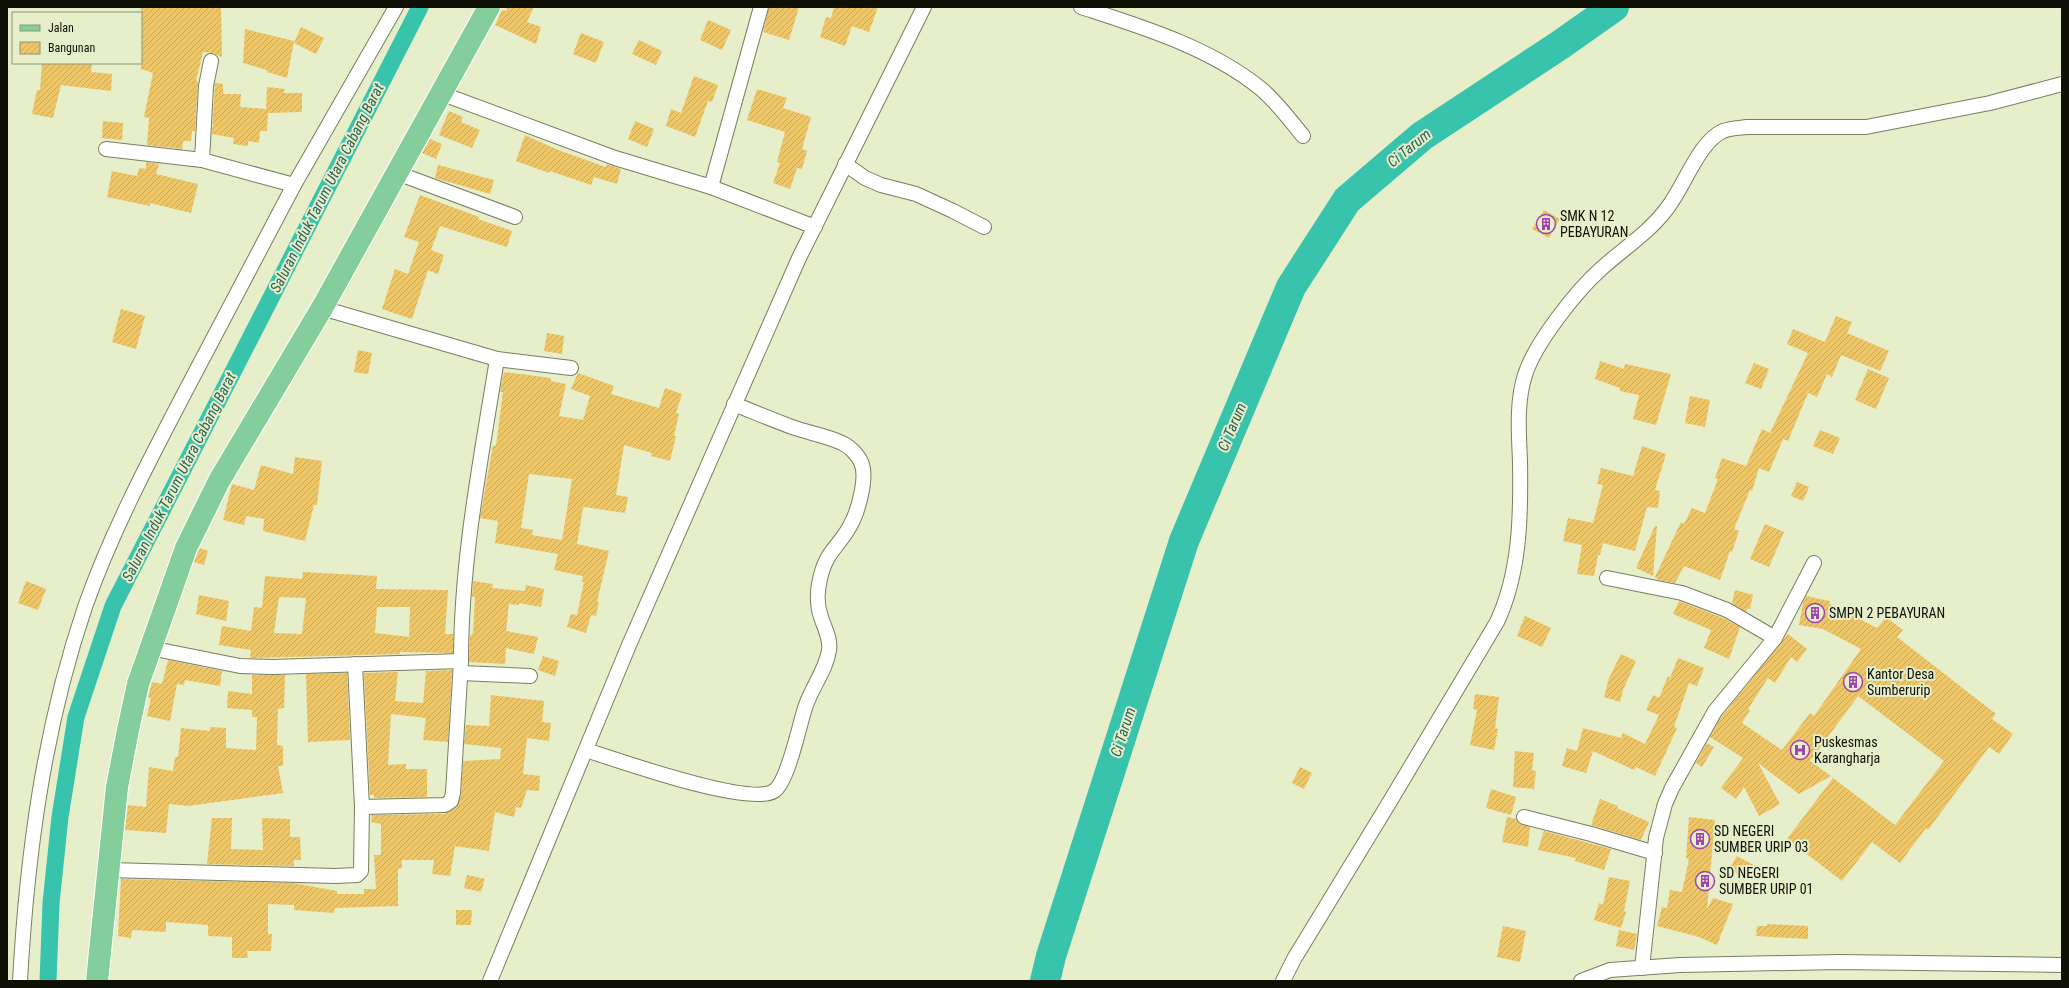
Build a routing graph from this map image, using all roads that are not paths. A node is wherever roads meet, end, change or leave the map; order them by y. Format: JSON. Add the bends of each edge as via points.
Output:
{"nodes":[{"id":1,"x":396,"y":7,"type":"edge"},
{"id":2,"x":490,"y":7,"type":"edge"},
{"id":3,"x":761,"y":7,"type":"edge"},
{"id":4,"x":924,"y":7,"type":"edge"},
{"id":5,"x":1081,"y":7,"type":"edge"},
{"id":6,"x":211,"y":61,"type":"dead end"},
{"id":7,"x":2062,"y":84,"type":"edge"},
{"id":8,"x":440,"y":94,"type":"junction"},
{"id":9,"x":1303,"y":136,"type":"dead end"},
{"id":10,"x":106,"y":149,"type":"dead end"},
{"id":11,"x":202,"y":160,"type":"junction"},
{"id":12,"x":845,"y":164,"type":"junction"},
{"id":13,"x":397,"y":173,"type":"junction"},
{"id":14,"x":294,"y":185,"type":"junction"},
{"id":15,"x":711,"y":187,"type":"junction"},
{"id":16,"x":515,"y":217,"type":"dead end"},
{"id":17,"x":815,"y":227,"type":"junction"},
{"id":18,"x":984,"y":227,"type":"dead end"},
{"id":19,"x":322,"y":308,"type":"junction"},
{"id":20,"x":497,"y":359,"type":"junction"},
{"id":21,"x":571,"y":368,"type":"dead end"},
{"id":22,"x":734,"y":404,"type":"junction"},
{"id":23,"x":1814,"y":563,"type":"dead end"},
{"id":24,"x":1607,"y":578,"type":"dead end"},
{"id":25,"x":1774,"y":638,"type":"junction"},
{"id":26,"x":150,"y":648,"type":"junction"},
{"id":27,"x":355,"y":664,"type":"junction"},
{"id":28,"x":461,"y":667,"type":"junction"},
{"id":29,"x":530,"y":676,"type":"dead end"},
{"id":30,"x":586,"y":750,"type":"junction"},
{"id":31,"x":362,"y":807,"type":"junction"},
{"id":32,"x":1524,"y":817,"type":"dead end"},
{"id":33,"x":1655,"y":853,"type":"junction"},
{"id":34,"x":109,"y":870,"type":"junction"},
{"id":35,"x":2062,"y":965,"type":"edge"},
{"id":36,"x":1642,"y":968,"type":"junction"},
{"id":37,"x":20,"y":981,"type":"edge"},
{"id":38,"x":97,"y":981,"type":"edge"},
{"id":39,"x":490,"y":981,"type":"edge"},
{"id":40,"x":1283,"y":981,"type":"edge"},
{"id":41,"x":1581,"y":981,"type":"edge"}],
"edges":[{"from":1,"to":14,"type":"street"},
{"from":2,"to":8,"type":"main road"},
{"from":3,"to":15,"type":"street"},
{"from":4,"to":12,"type":"street"},
{"from":5,"to":9,"type":"street","via":[[1143,27],[1241,74],[1261,89]]},
{"from":6,"to":11,"type":"street","via":[[206,86]]},
{"from":7,"to":40,"type":"street","via":[[1990,103],[1866,127],[1747,127],[1722,132],[1702,151],[1674,201],[1663,214],[1601,269],[1566,306],[1534,356],[1525,374],[1522,388],[1519,409],[1517,546],[1515,567],[1506,603],[1493,629]]},
{"from":8,"to":13,"type":"main road"},
{"from":8,"to":15,"type":"street","via":[[615,158]]},
{"from":10,"to":11,"type":"street"},
{"from":11,"to":14,"type":"street"},
{"from":12,"to":17,"type":"street"},
{"from":12,"to":18,"type":"street","via":[[865,178],[916,194]]},
{"from":13,"to":16,"type":"street"},
{"from":13,"to":19,"type":"main road"},
{"from":14,"to":37,"type":"street","via":[[128,502],[86,605],[65,673],[43,766],[25,894]]},
{"from":15,"to":17,"type":"street"},
{"from":17,"to":22,"type":"street"},
{"from":19,"to":20,"type":"street"},
{"from":19,"to":26,"type":"main road","via":[[216,488],[186,548]]},
{"from":20,"to":21,"type":"street"},
{"from":20,"to":28,"type":"street","via":[[469,530]]},
{"from":22,"to":30,"type":"street"},
{"from":22,"to":30,"type":"street","via":[[792,427],[844,443],[857,454],[864,474],[863,488],[850,525],[830,551],[820,581],[820,615],[830,648],[827,660],[806,702],[781,784],[773,792],[750,795],[679,780]]},
{"from":23,"to":25,"type":"street"},
{"from":24,"to":25,"type":"street","via":[[1682,593],[1727,610]]},
{"from":25,"to":33,"type":"street","via":[[1716,711],[1672,788],[1665,804]]},
{"from":26,"to":27,"type":"street","via":[[240,666]]},
{"from":26,"to":34,"type":"main road","via":[[138,684],[117,787]]},
{"from":27,"to":28,"type":"street"},
{"from":27,"to":31,"type":"street"},
{"from":28,"to":29,"type":"street"},
{"from":28,"to":31,"type":"street","via":[[451,802],[444,805]]},
{"from":30,"to":39,"type":"street"},
{"from":31,"to":34,"type":"street","via":[[361,871],[357,875]]},
{"from":32,"to":33,"type":"street"},
{"from":33,"to":36,"type":"street"},
{"from":34,"to":38,"type":"main road"},
{"from":35,"to":36,"type":"street","via":[[1839,962]]},
{"from":36,"to":41,"type":"street","via":[[1610,970]]}]}
